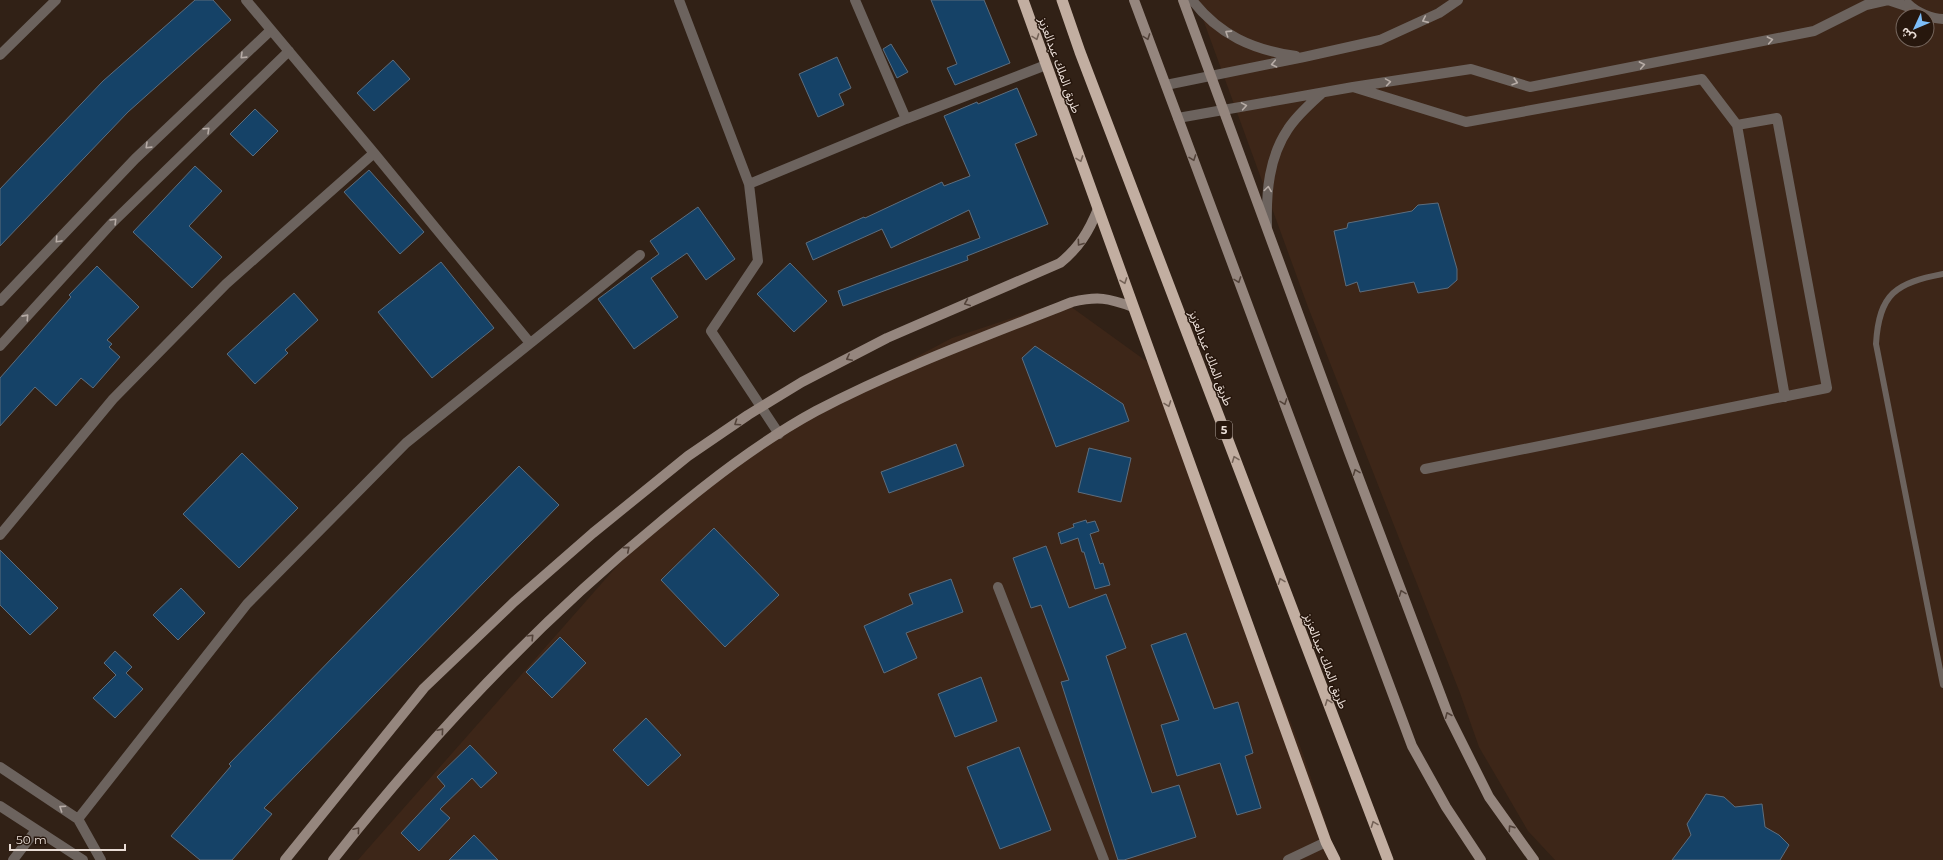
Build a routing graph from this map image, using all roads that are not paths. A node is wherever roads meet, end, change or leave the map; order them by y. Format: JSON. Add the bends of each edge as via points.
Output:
{"nodes":[{"id":1,"x":56,"y":0,"type":"edge"},
{"id":2,"x":246,"y":0,"type":"edge"},
{"id":3,"x":679,"y":0,"type":"edge"},
{"id":4,"x":855,"y":0,"type":"edge"},
{"id":5,"x":1022,"y":0,"type":"edge"},
{"id":6,"x":1062,"y":0,"type":"edge"},
{"id":7,"x":1134,"y":0,"type":"edge"},
{"id":8,"x":1183,"y":0,"type":"edge"},
{"id":9,"x":1192,"y":0,"type":"edge"},
{"id":10,"x":1458,"y":0,"type":"edge"},
{"id":11,"x":1904,"y":0,"type":"edge"},
{"id":12,"x":1912,"y":8,"type":"joint"},
{"id":13,"x":271,"y":30,"type":"junction"},
{"id":14,"x":289,"y":51,"type":"junction"},
{"id":15,"x":0,"y":55,"type":"edge"},
{"id":16,"x":1304,"y":58,"type":"junction"},
{"id":17,"x":1046,"y":65,"type":"junction"},
{"id":18,"x":1211,"y":76,"type":"junction"},
{"id":19,"x":1166,"y":85,"type":"junction"},
{"id":20,"x":1353,"y":87,"type":"junction"},
{"id":21,"x":1322,"y":93,"type":"junction"},
{"id":22,"x":1224,"y":110,"type":"junction"},
{"id":23,"x":1178,"y":118,"type":"junction"},
{"id":24,"x":906,"y":119,"type":"junction"},
{"id":25,"x":1737,"y":125,"type":"junction"},
{"id":26,"x":374,"y":153,"type":"junction"},
{"id":27,"x":749,"y":184,"type":"junction"},
{"id":28,"x":1098,"y":209,"type":"junction"},
{"id":29,"x":1267,"y":228,"type":"junction"},
{"id":30,"x":640,"y":255,"type":"dead end"},
{"id":31,"x":1943,"y":274,"type":"edge"},
{"id":32,"x":0,"y":301,"type":"edge"},
{"id":33,"x":1133,"y":307,"type":"junction"},
{"id":34,"x":530,"y":344,"type":"junction"},
{"id":35,"x":0,"y":346,"type":"edge"},
{"id":36,"x":1785,"y":397,"type":"junction"},
{"id":37,"x":761,"y":407,"type":"junction"},
{"id":38,"x":779,"y":434,"type":"junction"},
{"id":39,"x":1425,"y":469,"type":"dead end"},
{"id":40,"x":0,"y":535,"type":"edge"},
{"id":41,"x":998,"y":587,"type":"dead end"},
{"id":42,"x":1943,"y":685,"type":"edge"},
{"id":43,"x":0,"y":767,"type":"edge"},
{"id":44,"x":0,"y":806,"type":"edge"},
{"id":45,"x":78,"y":819,"type":"junction"},
{"id":46,"x":36,"y":830,"type":"junction"},
{"id":47,"x":1326,"y":842,"type":"junction"},
{"id":48,"x":13,"y":860,"type":"edge"},
{"id":49,"x":83,"y":860,"type":"edge"},
{"id":50,"x":101,"y":860,"type":"edge"},
{"id":51,"x":285,"y":860,"type":"edge"},
{"id":52,"x":332,"y":860,"type":"edge"},
{"id":53,"x":1104,"y":860,"type":"edge"},
{"id":54,"x":1288,"y":860,"type":"edge"},
{"id":55,"x":1335,"y":860,"type":"edge"},
{"id":56,"x":1388,"y":860,"type":"edge"},
{"id":57,"x":1481,"y":860,"type":"edge"},
{"id":58,"x":1534,"y":860,"type":"edge"}],
"edges":[{"from":1,"to":15,"type":"street"},
{"from":2,"to":13,"type":"street"},
{"from":3,"to":27,"type":"street"},
{"from":4,"to":24,"type":"street"},
{"from":5,"to":17,"type":"highway","name":"طريق الملك عبدالعزيز","one_way":true},
{"from":56,"to":6,"type":"highway","name":"طريق الملك عبدالعزيز","number":"5","one_way":true},
{"from":7,"to":19,"type":"main road","one_way":true},
{"from":8,"to":18,"type":"main road"},
{"from":16,"to":9,"type":"street","one_way":true,"via":[[1251,46],[1215,25]]},
{"from":10,"to":16,"type":"street","one_way":true,"via":[[1439,13],[1380,40]]},
{"from":11,"to":12,"type":"street"},
{"from":20,"to":12,"type":"street","one_way":true,"via":[[1471,69],[1530,87],[1814,31],[1866,5],[1888,0]]},
{"from":13,"to":14,"type":"street"},
{"from":13,"to":32,"type":"street","one_way":true,"via":[[135,159]]},
{"from":14,"to":26,"type":"street"},
{"from":35,"to":14,"type":"street","one_way":true,"via":[[112,223]]},
{"from":16,"to":18,"type":"street","one_way":true},
{"from":17,"to":24,"type":"street"},
{"from":17,"to":28,"type":"highway","name":"طريق الملك عبدالعزيز","one_way":true},
{"from":18,"to":19,"type":"street"},
{"from":18,"to":22,"type":"main road"},
{"from":19,"to":23,"type":"main road"},
{"from":20,"to":21,"type":"street"},
{"from":20,"to":25,"type":"street","via":[[1466,122],[1702,79]]},
{"from":22,"to":21,"type":"street","one_way":true},
{"from":29,"to":21,"type":"street","one_way":true,"via":[[1268,185],[1278,148],[1288,128]]},
{"from":22,"to":23,"type":"street"},
{"from":22,"to":29,"type":"main road"},
{"from":23,"to":57,"type":"main road","one_way":true,"via":[[1412,746]]},
{"from":24,"to":27,"type":"street"},
{"from":25,"to":36,"type":"street"},
{"from":25,"to":36,"type":"street","via":[[1777,118],[1827,388]]},
{"from":26,"to":34,"type":"street"},
{"from":26,"to":40,"type":"street","via":[[226,284],[113,399]]},
{"from":27,"to":37,"type":"street","via":[[758,262],[711,331]]},
{"from":28,"to":33,"type":"highway","name":"طريق الملك عبدالعزيز","one_way":true},
{"from":28,"to":37,"type":"main road","one_way":true,"via":[[1082,241],[1060,264],[887,338],[802,382]]},
{"from":58,"to":29,"type":"main road","one_way":true,"via":[[1489,797],[1449,717]]},
{"from":30,"to":34,"type":"street"},
{"from":31,"to":42,"type":"lane","via":[[1920,278],[1900,287],[1885,302],[1877,322],[1876,344]]},
{"from":33,"to":38,"type":"main road","via":[[1093,297],[1072,302],[903,370],[815,412]]},
{"from":33,"to":47,"type":"highway","name":"طريق الملك عبدالعزيز","one_way":true},
{"from":34,"to":45,"type":"street","via":[[406,443],[247,604]]},
{"from":36,"to":39,"type":"street"},
{"from":37,"to":38,"type":"street"},
{"from":37,"to":51,"type":"main road","one_way":true,"via":[[688,456],[593,533],[514,602],[424,688]]},
{"from":52,"to":38,"type":"main road","one_way":true,"via":[[454,717],[540,627],[615,559],[709,481]]},
{"from":41,"to":53,"type":"street"},
{"from":45,"to":43,"type":"street","one_way":true},
{"from":44,"to":46,"type":"street"},
{"from":45,"to":50,"type":"street"},
{"from":46,"to":48,"type":"street"},
{"from":46,"to":49,"type":"street"},
{"from":47,"to":54,"type":"street"},
{"from":47,"to":55,"type":"highway","name":"طريق الملك عبدالعزيز"}]}
